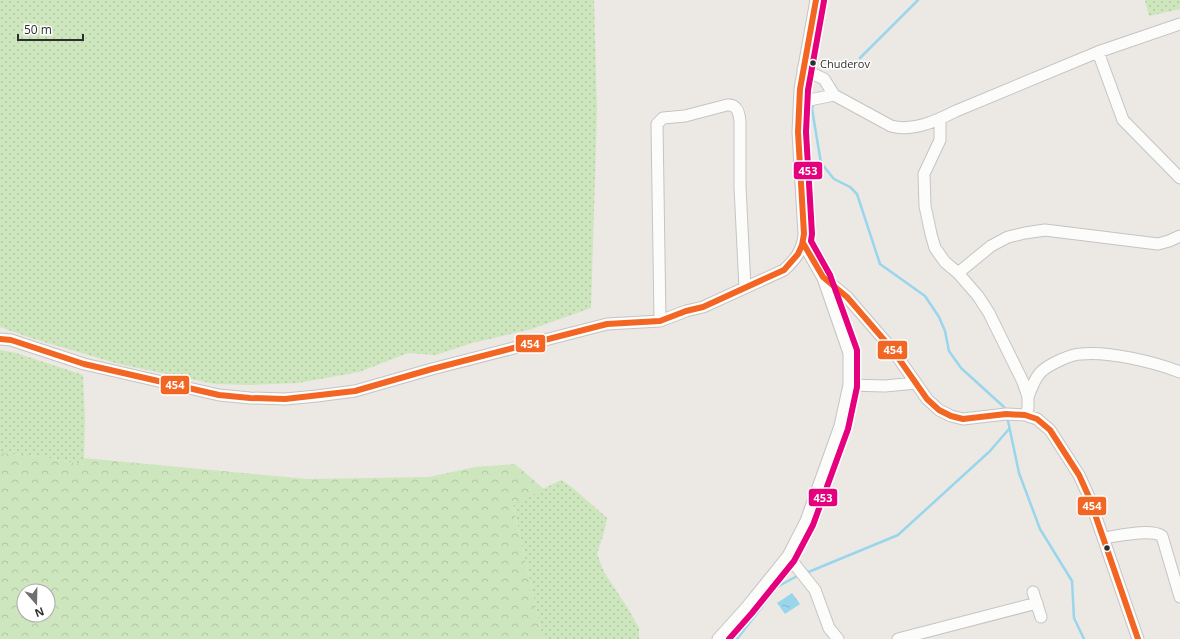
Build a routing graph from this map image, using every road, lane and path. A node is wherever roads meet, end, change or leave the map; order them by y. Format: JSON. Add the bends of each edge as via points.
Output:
{"nodes":[{"id":1,"x":816,"y":0,"type":"edge"},
{"id":2,"x":1180,"y":24,"type":"edge"},
{"id":3,"x":1098,"y":52,"type":"junction"},
{"id":4,"x":803,"y":68,"type":"junction"},
{"id":5,"x":829,"y":87,"type":"junction"},
{"id":6,"x":804,"y":101,"type":"junction"},
{"id":7,"x":940,"y":119,"type":"junction"},
{"id":8,"x":1180,"y":178,"type":"edge"},
{"id":9,"x":1180,"y":236,"type":"edge"},
{"id":10,"x":803,"y":243,"type":"junction"},
{"id":11,"x":958,"y":273,"type":"junction"},
{"id":12,"x":822,"y":277,"type":"junction"},
{"id":13,"x":745,"y":288,"type":"junction"},
{"id":14,"x":660,"y":321,"type":"junction"},
{"id":15,"x":0,"y":339,"type":"edge"},
{"id":16,"x":1180,"y":372,"type":"edge"},
{"id":17,"x":916,"y":383,"type":"junction"},
{"id":18,"x":849,"y":384,"type":"junction"},
{"id":19,"x":1028,"y":397,"type":"junction"},
{"id":20,"x":1025,"y":415,"type":"junction"},
{"id":21,"x":1104,"y":538,"type":"junction"},
{"id":22,"x":788,"y":556,"type":"junction"},
{"id":23,"x":1033,"y":592,"type":"dead end"},
{"id":24,"x":1180,"y":597,"type":"edge"},
{"id":25,"x":1037,"y":603,"type":"junction"},
{"id":26,"x":1042,"y":617,"type":"dead end"},
{"id":27,"x":718,"y":639,"type":"edge"},
{"id":28,"x":838,"y":639,"type":"edge"},
{"id":29,"x":898,"y":639,"type":"edge"},
{"id":30,"x":1138,"y":639,"type":"edge"}],
"edges":[{"from":1,"to":4,"type":"street"},
{"from":2,"to":3,"type":"street"},
{"from":3,"to":7,"type":"street"},
{"from":3,"to":8,"type":"street","via":[[1123,120]]},
{"from":4,"to":5,"type":"street"},
{"from":4,"to":6,"type":"street"},
{"from":5,"to":6,"type":"street","via":[[821,98]]},
{"from":5,"to":7,"type":"street","via":[[890,126],[900,129]]},
{"from":6,"to":10,"type":"street","via":[[798,132]]},
{"from":7,"to":11,"type":"street","via":[[940,140],[924,174],[924,206],[935,248],[945,262]]},
{"from":9,"to":11,"type":"street","via":[[1158,244],[1045,230],[1025,233],[1008,237],[991,246]]},
{"from":10,"to":12,"type":"street"},
{"from":10,"to":13,"type":"street","via":[[792,263],[784,270]]},
{"from":11,"to":19,"type":"street","via":[[989,313]]},
{"from":12,"to":17,"type":"street","via":[[847,297],[892,349]]},
{"from":12,"to":18,"type":"street","via":[[849,353]]},
{"from":13,"to":14,"type":"street","via":[[703,307]]},
{"from":13,"to":14,"type":"street","via":[[740,127],[736,107],[727,105],[685,116],[663,118],[657,124]]},
{"from":14,"to":15,"type":"street","via":[[607,324],[355,390],[285,399],[219,395],[84,364],[11,340]]},
{"from":16,"to":19,"type":"street","via":[[1162,365],[1107,354],[1080,354],[1040,372]]},
{"from":17,"to":18,"type":"street","via":[[885,386]]},
{"from":17,"to":20,"type":"street","via":[[935,407],[951,416],[963,419],[1009,414]]},
{"from":18,"to":22,"type":"street","via":[[840,426],[824,475],[806,521]]},
{"from":19,"to":20,"type":"street"},
{"from":20,"to":21,"type":"street","via":[[1037,419],[1050,430],[1079,475]]},
{"from":21,"to":24,"type":"street","via":[[1150,532],[1162,536]]},
{"from":21,"to":30,"type":"street"},
{"from":22,"to":27,"type":"street"},
{"from":22,"to":28,"type":"street","via":[[815,590],[829,628]]},
{"from":23,"to":25,"type":"street"},
{"from":25,"to":26,"type":"street"},
{"from":25,"to":29,"type":"street"}]}
